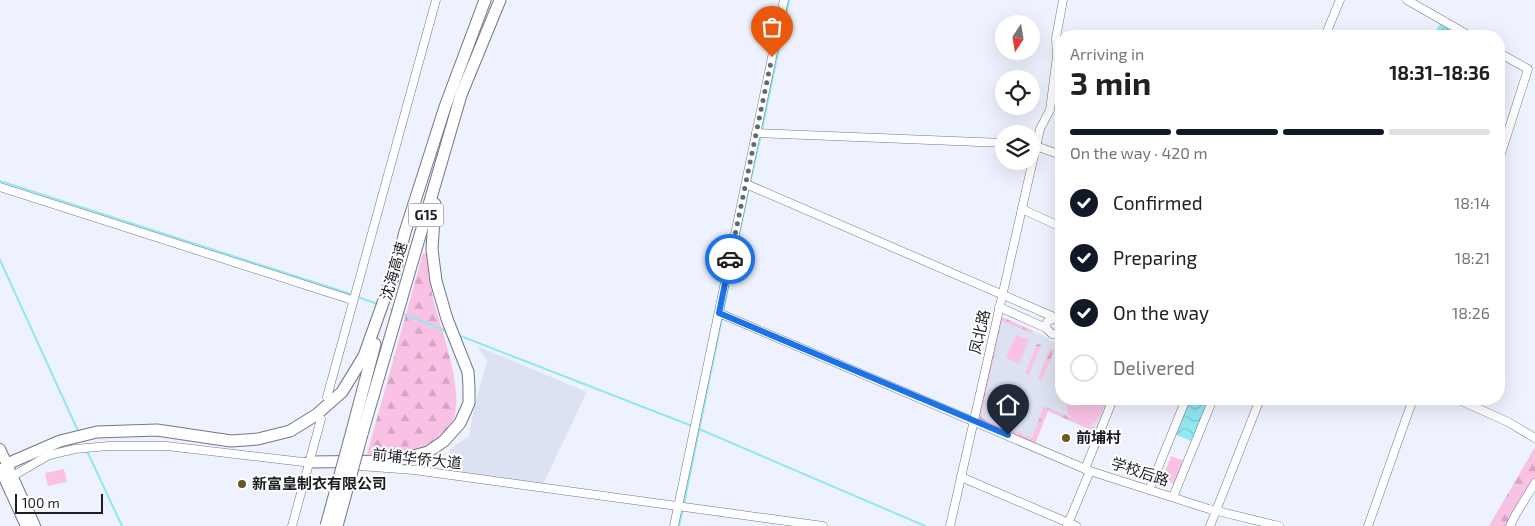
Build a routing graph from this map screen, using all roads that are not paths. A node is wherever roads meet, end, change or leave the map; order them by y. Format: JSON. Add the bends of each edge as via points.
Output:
{"nodes":[{"id":1,"x":436,"y":0,"type":"edge"},
{"id":2,"x":485,"y":0,"type":"edge"},
{"id":3,"x":500,"y":0,"type":"edge"},
{"id":4,"x":784,"y":0,"type":"edge"},
{"id":5,"x":1064,"y":0,"type":"edge"},
{"id":6,"x":1340,"y":0,"type":"edge"},
{"id":7,"x":1407,"y":0,"type":"edge"},
{"id":8,"x":1058,"y":30,"type":"edge"},
{"id":9,"x":1328,"y":30,"type":"edge"},
{"id":10,"x":1460,"y":30,"type":"edge"},
{"id":11,"x":1505,"y":56,"type":"edge"},
{"id":12,"x":1055,"y":83,"type":"edge"},
{"id":13,"x":1040,"y":129,"type":"edge"},
{"id":14,"x":759,"y":133,"type":"junction"},
{"id":15,"x":1505,"y":141,"type":"edge"},
{"id":16,"x":995,"y":143,"type":"edge"},
{"id":17,"x":1040,"y":147,"type":"edge"},
{"id":18,"x":1055,"y":153,"type":"edge"},
{"id":19,"x":1029,"y":170,"type":"edge"},
{"id":20,"x":438,"y":172,"type":"junction"},
{"id":21,"x":749,"y":185,"type":"junction"},
{"id":22,"x":0,"y":187,"type":"edge"},
{"id":23,"x":1022,"y":209,"type":"junction"},
{"id":24,"x":1055,"y":224,"type":"edge"},
{"id":25,"x":394,"y":272,"type":"junction"},
{"id":26,"x":1002,"y":296,"type":"junction"},
{"id":27,"x":353,"y":297,"type":"junction"},
{"id":28,"x":1000,"y":307,"type":"junction"},
{"id":29,"x":722,"y":314,"type":"junction"},
{"id":30,"x":1055,"y":318,"type":"edge"},
{"id":31,"x":1055,"y":320,"type":"edge"},
{"id":32,"x":1046,"y":328,"type":"junction"},
{"id":33,"x":1055,"y":334,"type":"edge"},
{"id":34,"x":327,"y":397,"type":"dead end"},
{"id":35,"x":1111,"y":405,"type":"edge"},
{"id":36,"x":1184,"y":405,"type":"edge"},
{"id":37,"x":1211,"y":405,"type":"edge"},
{"id":38,"x":1258,"y":405,"type":"edge"},
{"id":39,"x":1411,"y":405,"type":"edge"},
{"id":40,"x":1470,"y":405,"type":"edge"},
{"id":41,"x":321,"y":419,"type":"dead end"},
{"id":42,"x":974,"y":420,"type":"junction"},
{"id":43,"x":357,"y":432,"type":"junction"},
{"id":44,"x":1535,"y":438,"type":"edge"},
{"id":45,"x":0,"y":449,"type":"edge"},
{"id":46,"x":309,"y":462,"type":"junction"},
{"id":47,"x":4,"y":467,"type":"edge"},
{"id":48,"x":1088,"y":470,"type":"junction"},
{"id":49,"x":13,"y":476,"type":"junction"},
{"id":50,"x":961,"y":478,"type":"junction"},
{"id":51,"x":1535,"y":483,"type":"edge"},
{"id":52,"x":1149,"y":490,"type":"junction"},
{"id":53,"x":1173,"y":497,"type":"junction"},
{"id":54,"x":681,"y":508,"type":"junction"},
{"id":55,"x":1217,"y":511,"type":"junction"},
{"id":56,"x":1071,"y":525,"type":"edge"},
{"id":57,"x":26,"y":526,"type":"edge"},
{"id":58,"x":35,"y":526,"type":"edge"},
{"id":59,"x":292,"y":526,"type":"edge"},
{"id":60,"x":326,"y":526,"type":"edge"},
{"id":61,"x":337,"y":526,"type":"edge"},
{"id":62,"x":674,"y":526,"type":"edge"},
{"id":63,"x":823,"y":526,"type":"edge"},
{"id":64,"x":950,"y":526,"type":"edge"},
{"id":65,"x":1210,"y":526,"type":"edge"},
{"id":66,"x":1279,"y":526,"type":"edge"},
{"id":67,"x":1368,"y":526,"type":"edge"},
{"id":68,"x":1510,"y":526,"type":"edge"}],
"edges":[{"from":1,"to":27,"type":"street"},
{"from":2,"to":25,"type":"highway","name":"沈海高速","number":"G15","via":[[445,107]]},
{"from":3,"to":20,"type":"highway","name":"沈海高速","number":"G15","via":[[461,95]]},
{"from":4,"to":14,"type":"street"},
{"from":5,"to":8,"type":"street","name":"凤北路"},
{"from":6,"to":9,"type":"street"},
{"from":7,"to":10,"type":"street"},
{"from":11,"to":15,"type":"street","via":[[1528,69]]},
{"from":12,"to":13,"type":"street","name":"凤北路","via":[[1050,110]]},
{"from":14,"to":16,"type":"street"},
{"from":14,"to":21,"type":"street"},
{"from":17,"to":18,"type":"street"},
{"from":19,"to":23,"type":"street","name":"凤北路"},
{"from":20,"to":43,"type":"highway","name":"沈海高速","number":"G15"},
{"from":20,"to":46,"type":"highway","via":[[432,249],[436,281],[468,372],[469,403],[460,423],[444,441],[428,452],[396,461]]},
{"from":21,"to":26,"type":"street"},
{"from":21,"to":29,"type":"street"},
{"from":22,"to":27,"type":"street"},
{"from":23,"to":24,"type":"street"},
{"from":23,"to":26,"type":"street","name":"凤北路"},
{"from":25,"to":43,"type":"highway","name":"沈海高速","number":"G15"},
{"from":25,"to":47,"type":"highway","via":[[364,356],[342,392],[316,415],[290,431],[258,440],[231,441],[157,430],[97,432],[60,442]]},
{"from":26,"to":28,"type":"street","name":"凤北路"},
{"from":26,"to":30,"type":"street"},
{"from":27,"to":34,"type":"street"},
{"from":28,"to":32,"type":"street"},
{"from":28,"to":42,"type":"street","name":"凤北路"},
{"from":29,"to":42,"type":"street","name":"学校后路"},
{"from":29,"to":54,"type":"street"},
{"from":31,"to":32,"type":"street","via":[[1049,320]]},
{"from":32,"to":33,"type":"street"},
{"from":35,"to":48,"type":"street"},
{"from":36,"to":52,"type":"street"},
{"from":37,"to":53,"type":"street"},
{"from":38,"to":55,"type":"street"},
{"from":39,"to":67,"type":"street"},
{"from":40,"to":44,"type":"street"},
{"from":41,"to":46,"type":"street"},
{"from":42,"to":48,"type":"street","name":"学校后路"},
{"from":42,"to":50,"type":"street","name":"凤北路"},
{"from":43,"to":60,"type":"highway","name":"沈海高速","number":"G15","bridge":true},
{"from":43,"to":61,"type":"highway","name":"沈海高速","number":"G15","bridge":true},
{"from":45,"to":47,"type":"main road"},
{"from":46,"to":49,"type":"street","name":"前埔华侨大道","via":[[167,446],[109,446],[49,455]]},
{"from":46,"to":54,"type":"street","name":"前埔华侨大道","via":[[414,470]]},
{"from":46,"to":59,"type":"street"},
{"from":47,"to":49,"type":"main road"},
{"from":47,"to":57,"type":"main road"},
{"from":48,"to":52,"type":"street","name":"学校后路"},
{"from":48,"to":56,"type":"street"},
{"from":49,"to":58,"type":"main road"},
{"from":50,"to":56,"type":"street"},
{"from":50,"to":64,"type":"street","name":"凤北路"},
{"from":51,"to":68,"type":"street"},
{"from":52,"to":53,"type":"street","name":"学校后路"},
{"from":53,"to":55,"type":"street","name":"学校后路"},
{"from":54,"to":62,"type":"street"},
{"from":54,"to":63,"type":"street","name":"前埔华侨大道"},
{"from":55,"to":65,"type":"street"},
{"from":55,"to":66,"type":"street","name":"学校后路"}]}
